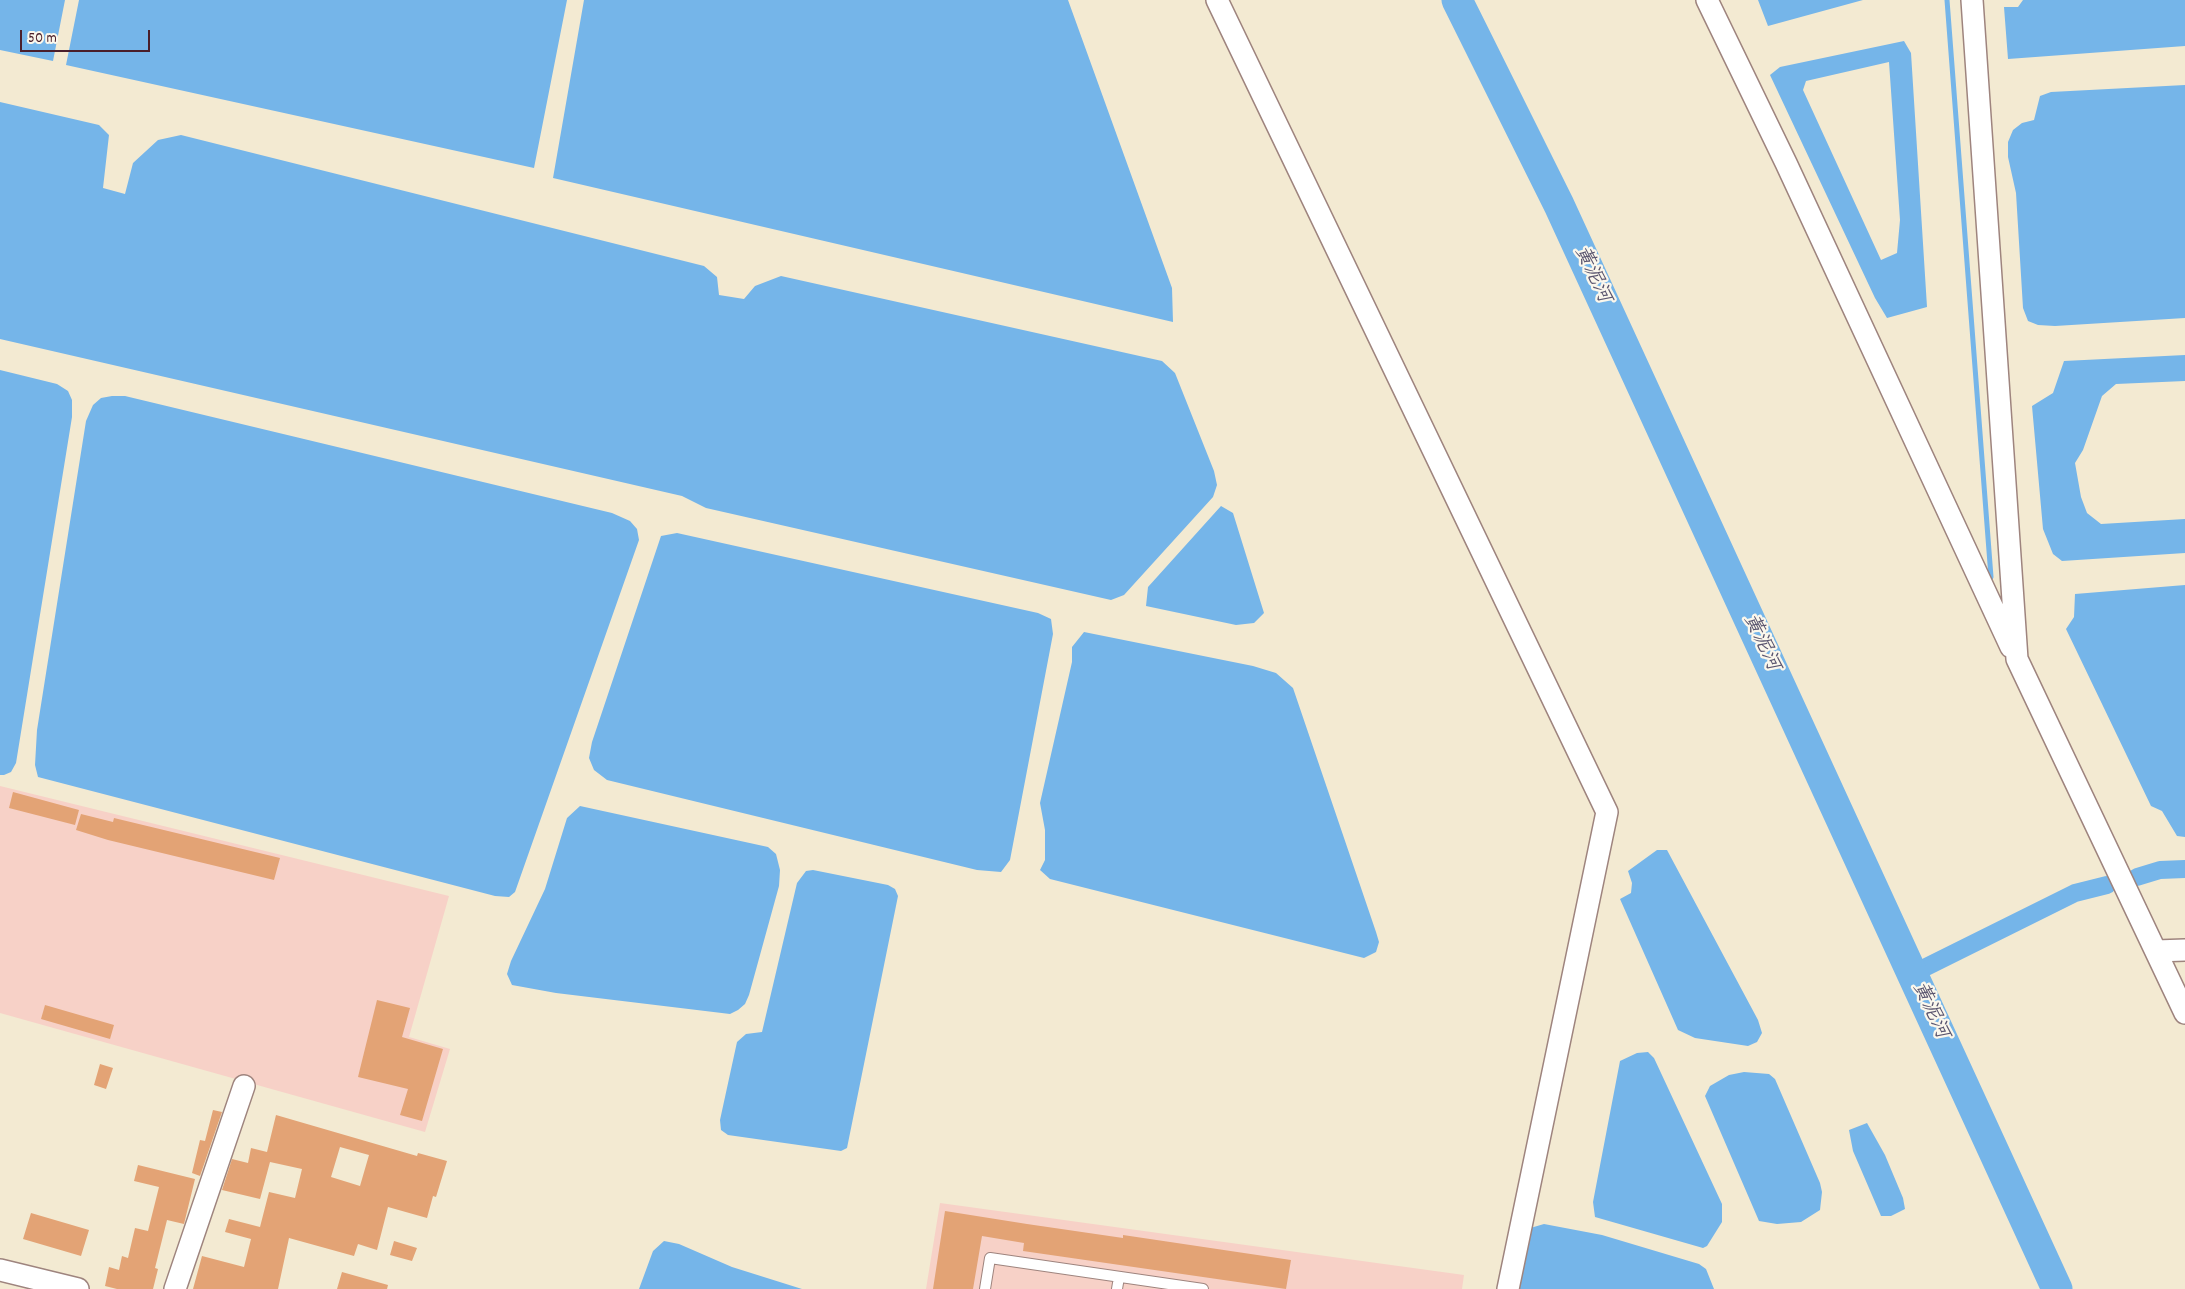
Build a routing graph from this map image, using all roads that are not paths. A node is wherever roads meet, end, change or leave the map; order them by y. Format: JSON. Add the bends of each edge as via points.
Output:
{"nodes":[{"id":1,"x":1217,"y":0,"type":"edge"},
{"id":2,"x":1708,"y":0,"type":"edge"},
{"id":3,"x":1972,"y":0,"type":"edge"},
{"id":4,"x":2017,"y":660,"type":"junction"},
{"id":5,"x":2185,"y":950,"type":"edge"},
{"id":6,"x":2156,"y":952,"type":"junction"},
{"id":7,"x":2185,"y":1013,"type":"edge"},
{"id":8,"x":244,"y":1086,"type":"dead end"},
{"id":9,"x":0,"y":1270,"type":"edge"},
{"id":10,"x":1119,"y":1276,"type":"junction"},
{"id":11,"x":78,"y":1289,"type":"edge"},
{"id":12,"x":175,"y":1289,"type":"edge"},
{"id":13,"x":985,"y":1289,"type":"edge"},
{"id":14,"x":1117,"y":1289,"type":"edge"},
{"id":15,"x":1203,"y":1289,"type":"edge"},
{"id":16,"x":1508,"y":1289,"type":"edge"}],
"edges":[{"from":1,"to":16,"type":"street","via":[[1607,812]]},
{"from":2,"to":4,"type":"street"},
{"from":3,"to":4,"type":"street"},
{"from":4,"to":6,"type":"street"},
{"from":5,"to":6,"type":"street"},
{"from":6,"to":7,"type":"street"},
{"from":8,"to":12,"type":"street"},
{"from":9,"to":11,"type":"street"},
{"from":10,"to":13,"type":"lane","via":[[990,1258]]},
{"from":10,"to":14,"type":"lane"},
{"from":10,"to":15,"type":"lane"}]}
